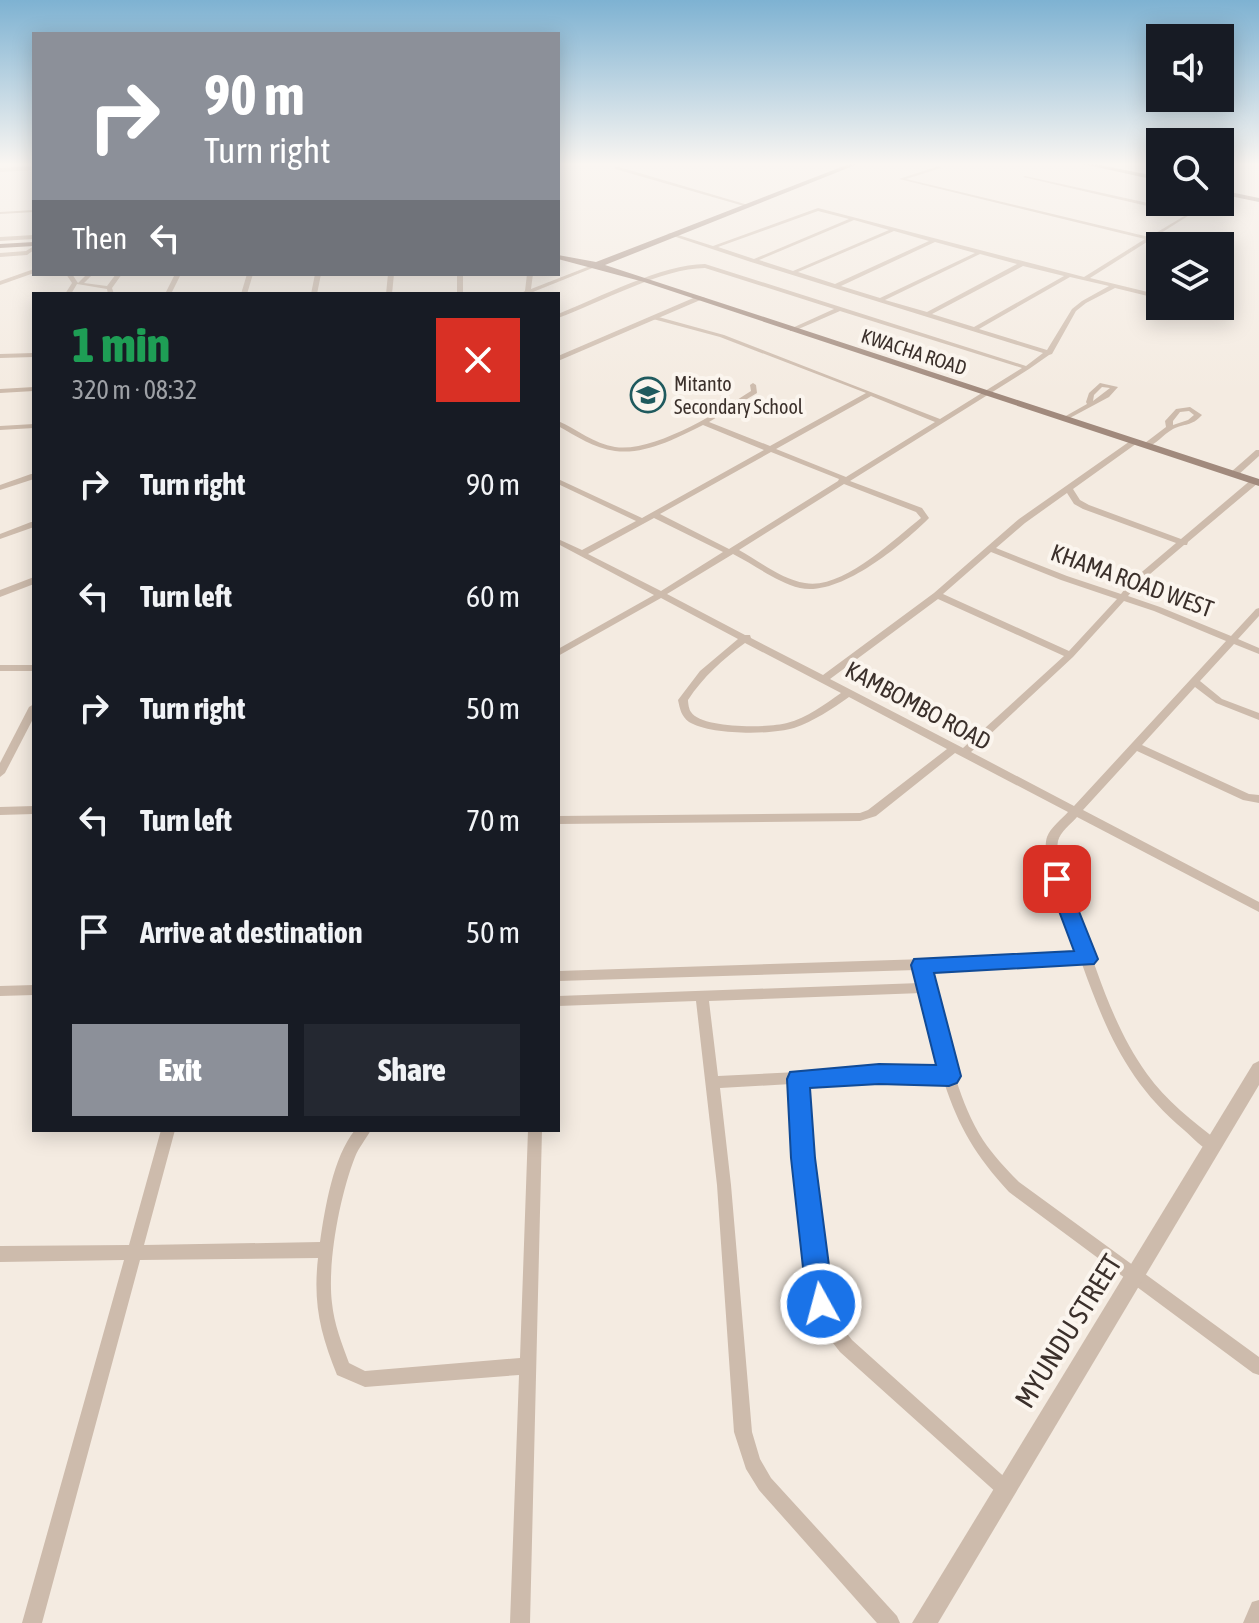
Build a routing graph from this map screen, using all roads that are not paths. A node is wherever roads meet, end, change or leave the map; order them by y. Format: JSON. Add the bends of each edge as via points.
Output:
{"nodes":[{"id":1,"x":656,"y":240,"type":"edge"},
{"id":2,"x":687,"y":240,"type":"edge"},
{"id":3,"x":734,"y":240,"type":"edge"},
{"id":4,"x":803,"y":240,"type":"edge"},
{"id":5,"x":869,"y":240,"type":"edge"},
{"id":6,"x":928,"y":240,"type":"edge"},
{"id":7,"x":1,"y":241,"type":"edge"},
{"id":8,"x":933,"y":241,"type":"junction"},
{"id":9,"x":1146,"y":241,"type":"edge"},
{"id":10,"x":32,"y":246,"type":"edge"},
{"id":11,"x":32,"y":248,"type":"edge"},
{"id":12,"x":712,"y":248,"type":"junction"},
{"id":13,"x":979,"y":253,"type":"junction"},
{"id":14,"x":0,"y":255,"type":"edge"},
{"id":15,"x":560,"y":257,"type":"edge"},
{"id":16,"x":752,"y":261,"type":"junction"},
{"id":17,"x":1022,"y":264,"type":"junction"},
{"id":18,"x":597,"y":265,"type":"junction"},
{"id":19,"x":32,"y":272,"type":"edge"},
{"id":20,"x":792,"y":273,"type":"junction"},
{"id":21,"x":71,"y":276,"type":"edge"},
{"id":22,"x":87,"y":276,"type":"edge"},
{"id":23,"x":1068,"y":276,"type":"junction"},
{"id":24,"x":1085,"y":279,"type":"junction"},
{"id":25,"x":646,"y":280,"type":"junction"},
{"id":26,"x":0,"y":283,"type":"edge"},
{"id":27,"x":77,"y":283,"type":"junction"},
{"id":28,"x":835,"y":286,"type":"junction"},
{"id":29,"x":1114,"y":286,"type":"junction"},
{"id":30,"x":110,"y":291,"type":"edge"},
{"id":31,"x":70,"y":292,"type":"edge"},
{"id":32,"x":529,"y":292,"type":"edge"},
{"id":33,"x":1146,"y":294,"type":"edge"},
{"id":34,"x":701,"y":298,"type":"junction"},
{"id":35,"x":882,"y":299,"type":"junction"},
{"id":36,"x":838,"y":309,"type":"junction"},
{"id":37,"x":928,"y":314,"type":"junction"},
{"id":38,"x":560,"y":315,"type":"edge"},
{"id":39,"x":655,"y":318,"type":"junction"},
{"id":40,"x":976,"y":328,"type":"junction"},
{"id":41,"x":792,"y":330,"type":"junction"},
{"id":42,"x":1050,"y":353,"type":"junction"},
{"id":43,"x":32,"y":355,"type":"edge"},
{"id":44,"x":0,"y":356,"type":"edge"},
{"id":45,"x":560,"y":358,"type":"edge"},
{"id":46,"x":1027,"y":368,"type":"junction"},
{"id":47,"x":753,"y":385,"type":"dead end"},
{"id":48,"x":32,"y":389,"type":"edge"},
{"id":49,"x":0,"y":391,"type":"edge"},
{"id":50,"x":871,"y":393,"type":"junction"},
{"id":51,"x":985,"y":394,"type":"junction"},
{"id":52,"x":1089,"y":402,"type":"dead end"},
{"id":53,"x":1066,"y":418,"type":"junction"},
{"id":54,"x":939,"y":421,"type":"junction"},
{"id":55,"x":702,"y":422,"type":"junction"},
{"id":56,"x":560,"y":424,"type":"edge"},
{"id":57,"x":32,"y":426,"type":"edge"},
{"id":58,"x":10,"y":427,"type":"junction"},
{"id":59,"x":0,"y":428,"type":"edge"},
{"id":60,"x":1170,"y":428,"type":"dead end"},
{"id":61,"x":0,"y":440,"type":"edge"},
{"id":62,"x":1136,"y":441,"type":"junction"},
{"id":63,"x":1148,"y":445,"type":"junction"},
{"id":64,"x":769,"y":450,"type":"junction"},
{"id":65,"x":1259,"y":452,"type":"edge"},
{"id":66,"x":1234,"y":474,"type":"junction"},
{"id":67,"x":32,"y":477,"type":"edge"},
{"id":68,"x":844,"y":480,"type":"junction"},
{"id":69,"x":560,"y":482,"type":"edge"},
{"id":70,"x":1257,"y":482,"type":"edge"},
{"id":71,"x":0,"y":488,"type":"edge"},
{"id":72,"x":1069,"y":489,"type":"junction"},
{"id":73,"x":653,"y":514,"type":"junction"},
{"id":74,"x":642,"y":521,"type":"junction"},
{"id":75,"x":32,"y":525,"type":"edge"},
{"id":76,"x":0,"y":537,"type":"edge"},
{"id":77,"x":560,"y":542,"type":"edge"},
{"id":78,"x":1184,"y":543,"type":"junction"},
{"id":79,"x":571,"y":547,"type":"junction"},
{"id":80,"x":991,"y":549,"type":"junction"},
{"id":81,"x":730,"y":551,"type":"junction"},
{"id":82,"x":585,"y":552,"type":"junction"},
{"id":83,"x":560,"y":554,"type":"edge"},
{"id":84,"x":32,"y":581,"type":"edge"},
{"id":85,"x":0,"y":594,"type":"edge"},
{"id":86,"x":662,"y":594,"type":"junction"},
{"id":87,"x":937,"y":595,"type":"junction"},
{"id":88,"x":1121,"y":597,"type":"junction"},
{"id":89,"x":1259,"y":611,"type":"edge"},
{"id":90,"x":747,"y":637,"type":"junction"},
{"id":91,"x":1232,"y":641,"type":"junction"},
{"id":92,"x":1259,"y":651,"type":"edge"},
{"id":93,"x":560,"y":652,"type":"edge"},
{"id":94,"x":1070,"y":655,"type":"junction"},
{"id":95,"x":0,"y":668,"type":"edge"},
{"id":96,"x":32,"y":668,"type":"edge"},
{"id":97,"x":825,"y":678,"type":"junction"},
{"id":98,"x":1195,"y":682,"type":"junction"},
{"id":99,"x":849,"y":692,"type":"junction"},
{"id":100,"x":32,"y":711,"type":"edge"},
{"id":101,"x":1259,"y":717,"type":"edge"},
{"id":102,"x":1135,"y":746,"type":"junction"},
{"id":103,"x":959,"y":751,"type":"junction"},
{"id":104,"x":0,"y":773,"type":"edge"},
{"id":105,"x":1259,"y":799,"type":"edge"},
{"id":106,"x":32,"y":810,"type":"edge"},
{"id":107,"x":0,"y":811,"type":"edge"},
{"id":108,"x":1077,"y":813,"type":"junction"},
{"id":109,"x":560,"y":820,"type":"edge"},
{"id":110,"x":1259,"y":907,"type":"edge"},
{"id":111,"x":1087,"y":959,"type":"junction"},
{"id":112,"x":921,"y":965,"type":"junction"},
{"id":113,"x":626,"y":975,"type":"junction"},
{"id":114,"x":560,"y":976,"type":"edge"},
{"id":115,"x":928,"y":988,"type":"junction"},
{"id":116,"x":32,"y":990,"type":"edge"},
{"id":117,"x":0,"y":991,"type":"edge"},
{"id":118,"x":702,"y":996,"type":"junction"},
{"id":119,"x":627,"y":998,"type":"junction"},
{"id":120,"x":560,"y":1001,"type":"edge"},
{"id":121,"x":1259,"y":1069,"type":"edge"},
{"id":122,"x":949,"y":1076,"type":"junction"},
{"id":123,"x":798,"y":1079,"type":"junction"},
{"id":124,"x":712,"y":1082,"type":"junction"},
{"id":125,"x":167,"y":1132,"type":"edge"},
{"id":126,"x":361,"y":1132,"type":"edge"},
{"id":127,"x":535,"y":1132,"type":"edge"},
{"id":128,"x":1213,"y":1146,"type":"junction"},
{"id":129,"x":327,"y":1250,"type":"junction"},
{"id":130,"x":0,"y":1254,"type":"edge"},
{"id":131,"x":134,"y":1254,"type":"junction"},
{"id":132,"x":1134,"y":1278,"type":"junction"},
{"id":133,"x":526,"y":1366,"type":"junction"},
{"id":134,"x":1259,"y":1367,"type":"edge"},
{"id":135,"x":1004,"y":1488,"type":"junction"},
{"id":136,"x":1259,"y":1609,"type":"edge"},
{"id":137,"x":32,"y":1623,"type":"edge"},
{"id":138,"x":520,"y":1623,"type":"edge"},
{"id":139,"x":890,"y":1623,"type":"edge"},
{"id":140,"x":924,"y":1623,"type":"edge"},
{"id":141,"x":1253,"y":1623,"type":"edge"}],
"edges":[{"from":1,"to":18,"type":"main road"},
{"from":2,"to":12,"type":"street"},
{"from":3,"to":12,"type":"street"},
{"from":4,"to":16,"type":"street"},
{"from":5,"to":20,"type":"street"},
{"from":6,"to":8,"type":"street"},
{"from":7,"to":10,"type":"main road"},
{"from":8,"to":13,"type":"street"},
{"from":8,"to":28,"type":"street"},
{"from":9,"to":24,"type":"street"},
{"from":11,"to":14,"type":"street"},
{"from":12,"to":16,"type":"street"},
{"from":13,"to":17,"type":"street"},
{"from":13,"to":35,"type":"street"},
{"from":15,"to":18,"type":"main road","name":"KWACHA ROAD"},
{"from":16,"to":20,"type":"street"},
{"from":17,"to":23,"type":"street"},
{"from":17,"to":37,"type":"street"},
{"from":18,"to":25,"type":"main road","name":"KWACHA ROAD"},
{"from":18,"to":32,"type":"street"},
{"from":19,"to":26,"type":"street"},
{"from":20,"to":28,"type":"street"},
{"from":21,"to":27,"type":"street"},
{"from":22,"to":27,"type":"street"},
{"from":23,"to":24,"type":"street"},
{"from":23,"to":40,"type":"street"},
{"from":24,"to":29,"type":"street"},
{"from":25,"to":34,"type":"main road","name":"KWACHA ROAD"},
{"from":25,"to":36,"type":"street","via":[[701,265]]},
{"from":25,"to":38,"type":"street"},
{"from":27,"to":30,"type":"street"},
{"from":27,"to":31,"type":"street"},
{"from":28,"to":35,"type":"street"},
{"from":29,"to":33,"type":"street"},
{"from":29,"to":42,"type":"street","via":[[1071,313]]},
{"from":34,"to":39,"type":"street"},
{"from":34,"to":41,"type":"main road","name":"KWACHA ROAD"},
{"from":35,"to":37,"type":"street"},
{"from":36,"to":41,"type":"street"},
{"from":36,"to":46,"type":"street"},
{"from":37,"to":40,"type":"street"},
{"from":39,"to":45,"type":"street"},
{"from":39,"to":50,"type":"street","via":[[722,336]]},
{"from":40,"to":42,"type":"street"},
{"from":41,"to":51,"type":"main road","name":"KWACHA ROAD"},
{"from":42,"to":46,"type":"street"},
{"from":43,"to":44,"type":"street"},
{"from":46,"to":51,"type":"street"},
{"from":47,"to":55,"type":"street","via":[[755,392]]},
{"from":48,"to":49,"type":"street"},
{"from":50,"to":54,"type":"street"},
{"from":50,"to":64,"type":"street"},
{"from":51,"to":53,"type":"main road","name":"KWACHA ROAD"},
{"from":51,"to":54,"type":"street"},
{"from":52,"to":53,"type":"street"},
{"from":53,"to":62,"type":"main road","name":"KWACHA ROAD"},
{"from":54,"to":68,"type":"street"},
{"from":55,"to":56,"type":"street","via":[[642,447],[621,450]]},
{"from":55,"to":64,"type":"street"},
{"from":57,"to":58,"type":"street"},
{"from":58,"to":59,"type":"street"},
{"from":58,"to":61,"type":"street"},
{"from":60,"to":63,"type":"street"},
{"from":62,"to":63,"type":"main road","name":"KWACHA ROAD"},
{"from":62,"to":72,"type":"street"},
{"from":63,"to":66,"type":"main road","name":"KWACHA ROAD"},
{"from":64,"to":68,"type":"street"},
{"from":64,"to":73,"type":"street"},
{"from":65,"to":66,"type":"street"},
{"from":66,"to":70,"type":"main road","name":"KWACHA ROAD"},
{"from":67,"to":71,"type":"street"},
{"from":68,"to":81,"type":"street"},
{"from":68,"to":81,"type":"street","via":[[919,510],[925,518],[854,573],[814,586]]},
{"from":69,"to":74,"type":"street"},
{"from":70,"to":78,"type":"street"},
{"from":72,"to":78,"type":"street","via":[[1086,507]]},
{"from":72,"to":80,"type":"street"},
{"from":73,"to":74,"type":"street"},
{"from":73,"to":81,"type":"street"},
{"from":74,"to":82,"type":"street"},
{"from":75,"to":76,"type":"street"},
{"from":77,"to":79,"type":"street","name":"KAMBOMBO ROAD"},
{"from":78,"to":88,"type":"street"},
{"from":79,"to":82,"type":"street","name":"KAMBOMBO ROAD"},
{"from":79,"to":83,"type":"street"},
{"from":80,"to":87,"type":"street"},
{"from":80,"to":88,"type":"street","name":"KHAMA ROAD WEST"},
{"from":81,"to":86,"type":"street"},
{"from":82,"to":86,"type":"street","name":"KAMBOMBO ROAD"},
{"from":84,"to":85,"type":"street"},
{"from":86,"to":90,"type":"street","name":"KAMBOMBO ROAD"},
{"from":86,"to":93,"type":"street"},
{"from":87,"to":94,"type":"street"},
{"from":87,"to":97,"type":"street"},
{"from":88,"to":91,"type":"street","name":"KHAMA ROAD WEST"},
{"from":88,"to":94,"type":"street"},
{"from":89,"to":91,"type":"street"},
{"from":90,"to":97,"type":"street","name":"KAMBOMBO ROAD"},
{"from":90,"to":99,"type":"street","via":[[693,683],[683,700],[695,721],[735,728],[789,726]]},
{"from":91,"to":92,"type":"street","name":"KHAMA ROAD WEST"},
{"from":91,"to":98,"type":"street"},
{"from":94,"to":103,"type":"street"},
{"from":95,"to":96,"type":"street"},
{"from":97,"to":99,"type":"street","name":"KAMBOMBO ROAD"},
{"from":98,"to":101,"type":"street","via":[[1219,701]]},
{"from":98,"to":102,"type":"street"},
{"from":99,"to":103,"type":"street","name":"KAMBOMBO ROAD"},
{"from":100,"to":104,"type":"street"},
{"from":102,"to":105,"type":"street"},
{"from":102,"to":108,"type":"street"},
{"from":103,"to":108,"type":"street","name":"KAMBOMBO ROAD"},
{"from":103,"to":109,"type":"street","via":[[860,817]]},
{"from":106,"to":107,"type":"street"},
{"from":108,"to":110,"type":"street","name":"KAMBOMBO ROAD"},
{"from":108,"to":111,"type":"street","via":[[1053,836],[1052,856]]},
{"from":111,"to":112,"type":"street"},
{"from":111,"to":128,"type":"street","via":[[1141,1077]]},
{"from":112,"to":113,"type":"street"},
{"from":112,"to":115,"type":"street"},
{"from":113,"to":114,"type":"street"},
{"from":113,"to":119,"type":"street"},
{"from":115,"to":118,"type":"street"},
{"from":115,"to":122,"type":"street"},
{"from":116,"to":117,"type":"street"},
{"from":118,"to":119,"type":"street"},
{"from":118,"to":124,"type":"street"},
{"from":119,"to":120,"type":"street"},
{"from":121,"to":128,"type":"street","name":"MYUNDU STREET"},
{"from":122,"to":123,"type":"street"},
{"from":122,"to":132,"type":"street","via":[[988,1160],[1014,1187]]},
{"from":123,"to":124,"type":"street"},
{"from":123,"to":135,"type":"street","via":[[821,1304],[829,1324],[846,1346]]},
{"from":124,"to":139,"type":"street","via":[[743,1432],[752,1463]]},
{"from":125,"to":131,"type":"street"},
{"from":126,"to":129,"type":"street","via":[[344,1162]]},
{"from":127,"to":133,"type":"street"},
{"from":128,"to":132,"type":"street","name":"MYUNDU STREET"},
{"from":129,"to":131,"type":"street"},
{"from":129,"to":133,"type":"street","via":[[323,1292],[343,1369],[365,1379]]},
{"from":130,"to":131,"type":"street"},
{"from":131,"to":137,"type":"street"},
{"from":132,"to":134,"type":"street"},
{"from":132,"to":135,"type":"street","name":"MYUNDU STREET"},
{"from":133,"to":138,"type":"street"},
{"from":135,"to":140,"type":"street","name":"MYUNDU STREET"},
{"from":136,"to":141,"type":"street"}]}
